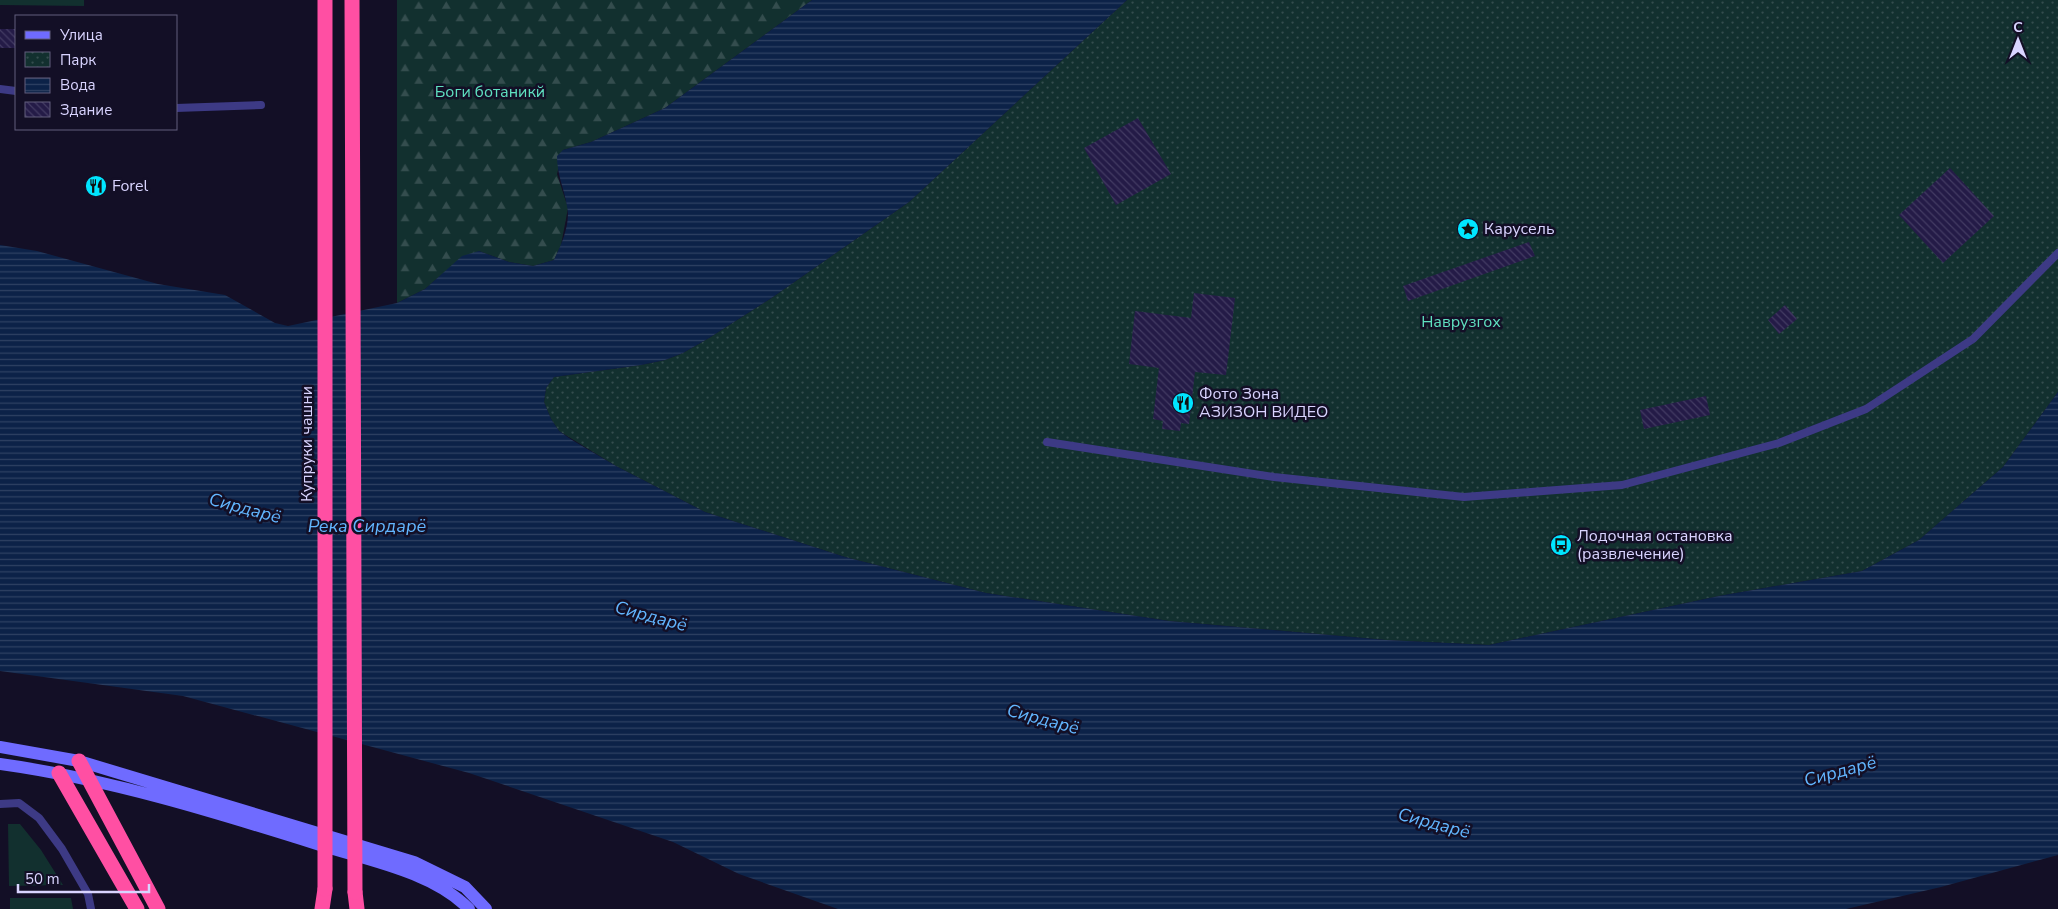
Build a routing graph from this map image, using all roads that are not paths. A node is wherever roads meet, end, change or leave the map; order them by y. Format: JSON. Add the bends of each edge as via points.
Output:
{"nodes":[{"id":1,"x":325,"y":0,"type":"edge"},
{"id":2,"x":352,"y":0,"type":"edge"},
{"id":3,"x":0,"y":89,"type":"edge"},
{"id":4,"x":15,"y":91,"type":"edge"},
{"id":5,"x":261,"y":105,"type":"dead end"},
{"id":6,"x":178,"y":108,"type":"edge"},
{"id":7,"x":2058,"y":253,"type":"edge"},
{"id":8,"x":1048,"y":442,"type":"dead end"},
{"id":9,"x":0,"y":747,"type":"edge"},
{"id":10,"x":79,"y":761,"type":"junction"},
{"id":11,"x":0,"y":764,"type":"edge"},
{"id":12,"x":59,"y":773,"type":"junction"},
{"id":13,"x":89,"y":780,"type":"junction"},
{"id":14,"x":0,"y":804,"type":"edge"},
{"id":15,"x":325,"y":889,"type":"junction"},
{"id":16,"x":91,"y":909,"type":"edge"},
{"id":17,"x":137,"y":909,"type":"edge"},
{"id":18,"x":158,"y":909,"type":"edge"},
{"id":19,"x":322,"y":909,"type":"edge"},
{"id":20,"x":328,"y":909,"type":"edge"},
{"id":21,"x":357,"y":909,"type":"edge"},
{"id":22,"x":469,"y":909,"type":"edge"},
{"id":23,"x":486,"y":909,"type":"edge"}],
"edges":[{"from":1,"to":15,"type":"highway","name":"Купруки чашни","bridge":true},
{"from":2,"to":21,"type":"highway","bridge":true},
{"from":3,"to":4,"type":"lane"},
{"from":5,"to":6,"type":"lane"},
{"from":7,"to":8,"type":"lane","via":[[1973,339],[1866,409],[1779,443],[1622,486],[1464,497],[1274,477]]},
{"from":9,"to":10,"type":"main road"},
{"from":10,"to":13,"type":"highway"},
{"from":10,"to":23,"type":"main road","via":[[414,862],[465,887]]},
{"from":11,"to":12,"type":"main road"},
{"from":12,"to":13,"type":"main road"},
{"from":12,"to":17,"type":"highway"},
{"from":13,"to":18,"type":"highway"},
{"from":13,"to":22,"type":"main road","via":[[191,805],[412,874],[457,897]]},
{"from":14,"to":16,"type":"lane","via":[[18,804],[39,818],[67,856],[88,894]]},
{"from":15,"to":19,"type":"highway"},
{"from":15,"to":20,"type":"highway"}]}
